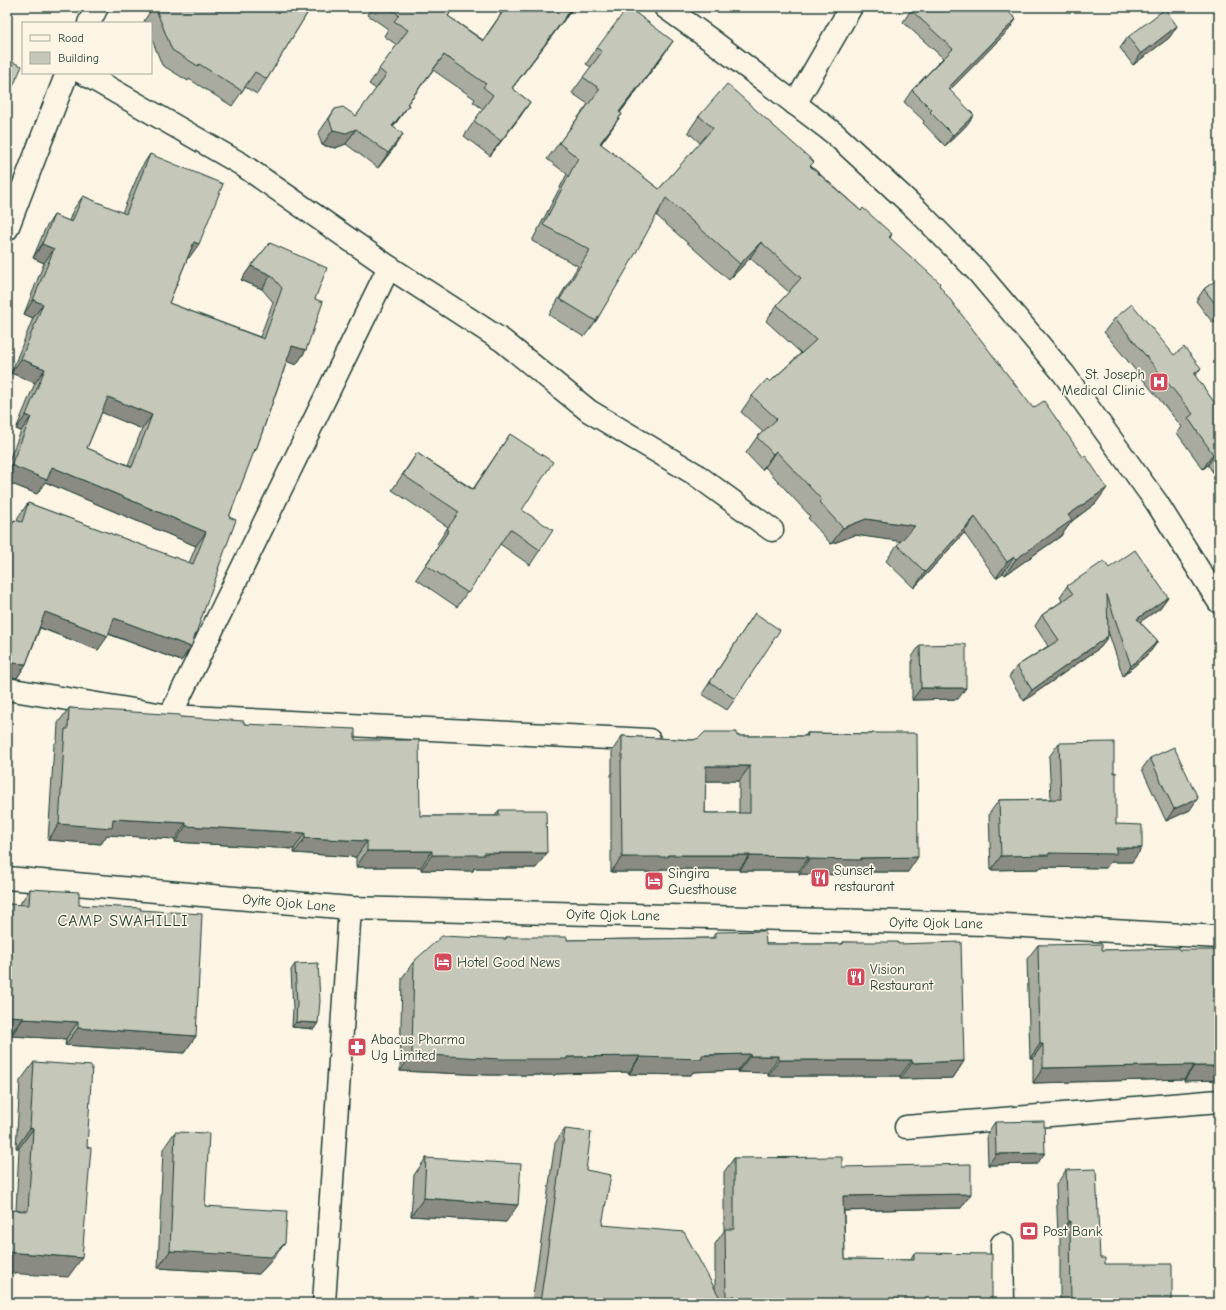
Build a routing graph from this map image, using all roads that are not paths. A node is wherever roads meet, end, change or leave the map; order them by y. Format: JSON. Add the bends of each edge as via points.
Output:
{"nodes":[{"id":1,"x":97,"y":7,"type":"edge"},
{"id":2,"x":665,"y":7,"type":"edge"},
{"id":3,"x":851,"y":7,"type":"edge"},
{"id":4,"x":90,"y":22,"type":"edge"},
{"id":5,"x":67,"y":74,"type":"edge"},
{"id":6,"x":84,"y":74,"type":"edge"},
{"id":7,"x":796,"y":104,"type":"junction"},
{"id":8,"x":7,"y":229,"type":"edge"},
{"id":9,"x":389,"y":267,"type":"junction"},
{"id":10,"x":772,"y":530,"type":"dead end"},
{"id":11,"x":1219,"y":602,"type":"edge"},
{"id":12,"x":7,"y":689,"type":"edge"},
{"id":13,"x":170,"y":716,"type":"junction"},
{"id":14,"x":668,"y":741,"type":"edge"},
{"id":15,"x":7,"y":878,"type":"edge"},
{"id":16,"x":350,"y":908,"type":"junction"},
{"id":17,"x":1219,"y":937,"type":"edge"},
{"id":18,"x":1219,"y":1101,"type":"edge"},
{"id":19,"x":906,"y":1127,"type":"dead end"},
{"id":20,"x":1002,"y":1244,"type":"dead end"},
{"id":21,"x":324,"y":1303,"type":"edge"},
{"id":22,"x":1003,"y":1303,"type":"edge"}],
"edges":[{"from":1,"to":4,"type":"street"},
{"from":2,"to":7,"type":"street"},
{"from":3,"to":7,"type":"street"},
{"from":5,"to":8,"type":"street"},
{"from":6,"to":9,"type":"street","via":[[241,164]]},
{"from":7,"to":11,"type":"street","via":[[835,134],[917,210],[977,271],[1064,374],[1157,503]]},
{"from":9,"to":10,"type":"street","via":[[503,342],[589,411],[695,474]]},
{"from":9,"to":13,"type":"street"},
{"from":12,"to":13,"type":"street"},
{"from":13,"to":14,"type":"street"},
{"from":15,"to":16,"type":"street","name":"Oyite Ojok Lane"},
{"from":16,"to":17,"type":"street","name":"Oyite Ojok Lane","via":[[987,924]]},
{"from":16,"to":21,"type":"street"},
{"from":18,"to":19,"type":"street"},
{"from":20,"to":22,"type":"street"}]}
